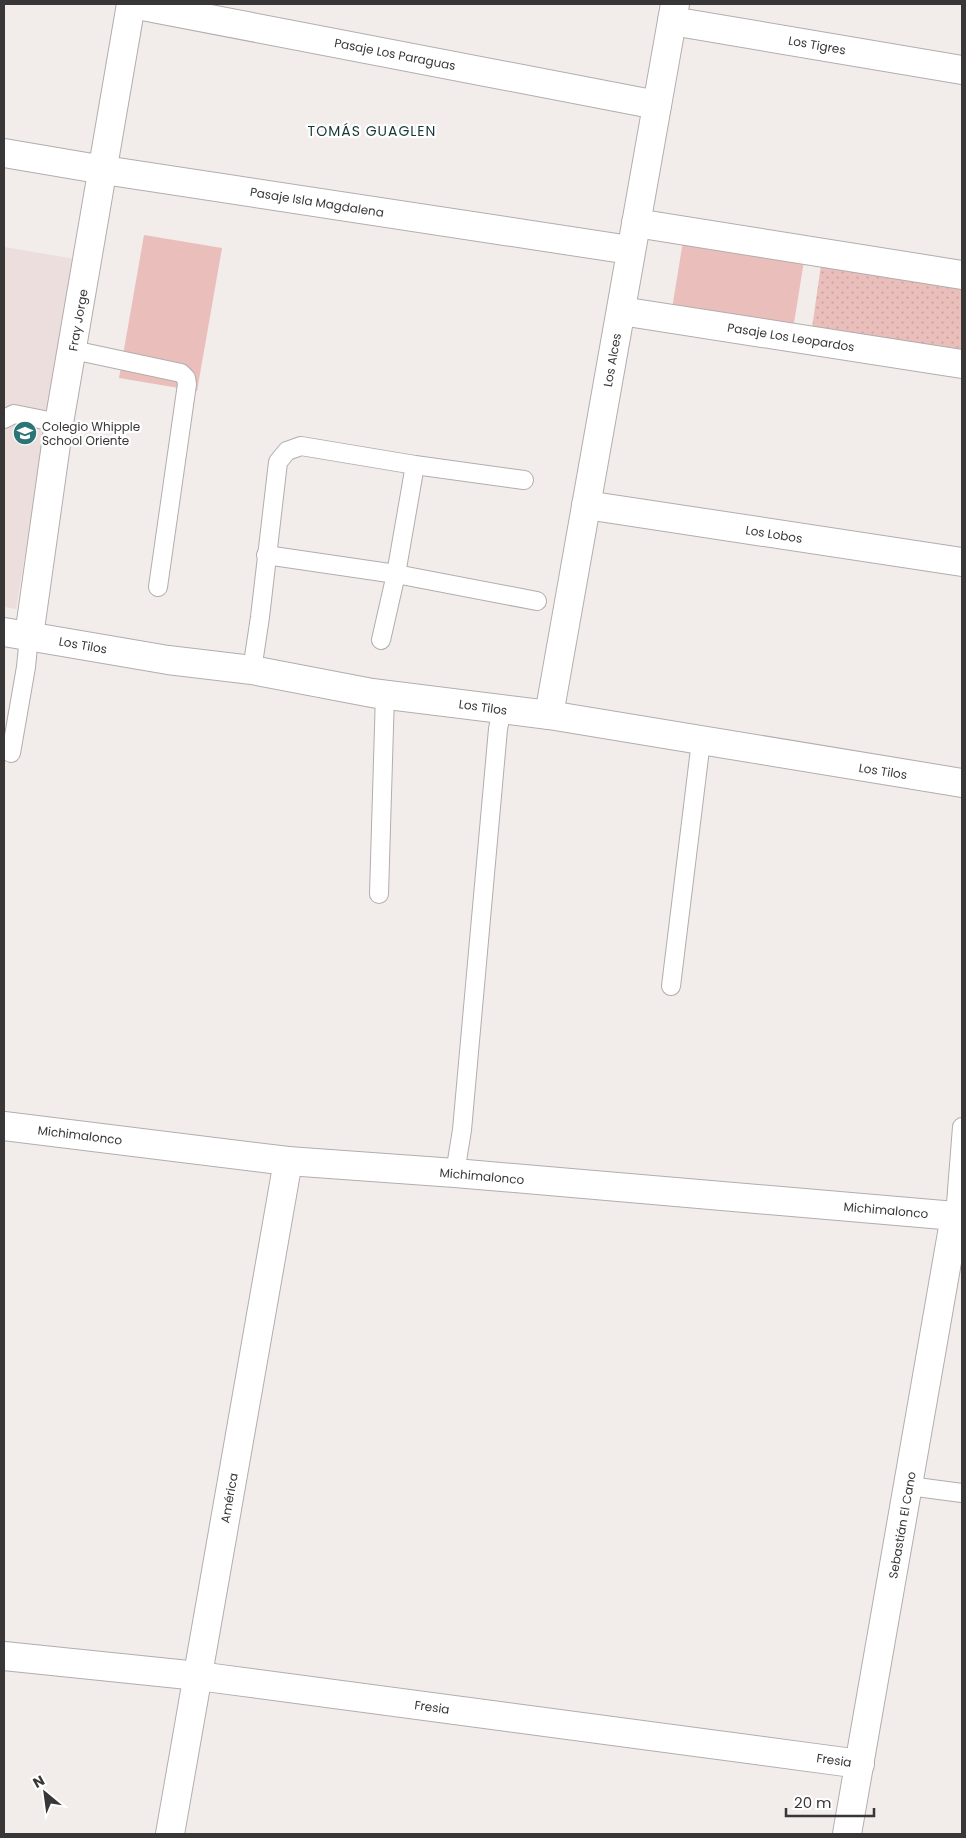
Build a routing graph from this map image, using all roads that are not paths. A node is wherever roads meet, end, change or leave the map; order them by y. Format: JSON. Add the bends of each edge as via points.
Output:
{"nodes":[{"id":1,"x":132,"y":4,"type":"edge"},
{"id":2,"x":674,"y":12,"type":"edge"},
{"id":3,"x":962,"y":70,"type":"edge"},
{"id":4,"x":657,"y":105,"type":"junction"},
{"id":5,"x":4,"y":153,"type":"edge"},
{"id":6,"x":104,"y":170,"type":"junction"},
{"id":7,"x":636,"y":224,"type":"junction"},
{"id":8,"x":630,"y":250,"type":"junction"},
{"id":9,"x":962,"y":275,"type":"edge"},
{"id":10,"x":620,"y":311,"type":"junction"},
{"id":11,"x":72,"y":350,"type":"junction"},
{"id":12,"x":962,"y":364,"type":"edge"},
{"id":13,"x":4,"y":419,"type":"edge"},
{"id":14,"x":59,"y":423,"type":"junction"},
{"id":15,"x":415,"y":465,"type":"junction"},
{"id":16,"x":524,"y":480,"type":"dead end"},
{"id":17,"x":586,"y":505,"type":"junction"},
{"id":18,"x":266,"y":555,"type":"junction"},
{"id":19,"x":962,"y":562,"type":"edge"},
{"id":20,"x":396,"y":574,"type":"junction"},
{"id":21,"x":158,"y":587,"type":"dead end"},
{"id":22,"x":537,"y":601,"type":"dead end"},
{"id":23,"x":16,"y":634,"type":"edge"},
{"id":24,"x":381,"y":640,"type":"dead end"},
{"id":25,"x":252,"y":670,"type":"junction"},
{"id":26,"x":385,"y":694,"type":"junction"},
{"id":27,"x":502,"y":709,"type":"junction"},
{"id":28,"x":549,"y":716,"type":"junction"},
{"id":29,"x":701,"y":741,"type":"junction"},
{"id":30,"x":11,"y":753,"type":"dead end"},
{"id":31,"x":962,"y":783,"type":"edge"},
{"id":32,"x":379,"y":894,"type":"dead end"},
{"id":33,"x":670,"y":986,"type":"dead end"},
{"id":34,"x":4,"y":1126,"type":"edge"},
{"id":35,"x":962,"y":1126,"type":"edge"},
{"id":36,"x":288,"y":1161,"type":"junction"},
{"id":37,"x":454,"y":1173,"type":"junction"},
{"id":38,"x":959,"y":1216,"type":"edge"},
{"id":39,"x":909,"y":1486,"type":"junction"},
{"id":40,"x":962,"y":1493,"type":"edge"},
{"id":41,"x":4,"y":1656,"type":"edge"},
{"id":42,"x":198,"y":1676,"type":"junction"},
{"id":43,"x":860,"y":1764,"type":"junction"},
{"id":44,"x":170,"y":1834,"type":"edge"},
{"id":45,"x":848,"y":1834,"type":"edge"}],
"edges":[{"from":1,"to":4,"type":"street","name":"Pasaje Los Paraguas"},
{"from":1,"to":6,"type":"street","name":"Fray Jorge"},
{"from":2,"to":3,"type":"street","name":"Los Tigres"},
{"from":2,"to":4,"type":"street","name":"Los Alces"},
{"from":4,"to":7,"type":"street","name":"Los Alces"},
{"from":5,"to":6,"type":"street","name":"Pasaje Isla Magdalena"},
{"from":6,"to":8,"type":"street","name":"Pasaje Isla Magdalena"},
{"from":6,"to":11,"type":"street","name":"Fray Jorge"},
{"from":7,"to":8,"type":"street","name":"Los Alces"},
{"from":7,"to":9,"type":"street"},
{"from":8,"to":10,"type":"street","name":"Los Alces"},
{"from":10,"to":12,"type":"street","name":"Pasaje Los Leopardos"},
{"from":10,"to":17,"type":"street","name":"Los Alces"},
{"from":11,"to":14,"type":"street","name":"Fray Jorge"},
{"from":11,"to":21,"type":"lane","via":[[181,373],[186,378]]},
{"from":13,"to":14,"type":"lane","via":[[14,414]]},
{"from":14,"to":23,"type":"street","name":"Fray Jorge"},
{"from":15,"to":16,"type":"lane"},
{"from":15,"to":18,"type":"lane","via":[[301,446],[287,451],[278,462]]},
{"from":15,"to":20,"type":"lane"},
{"from":17,"to":19,"type":"street","name":"Los Lobos"},
{"from":17,"to":28,"type":"street","name":"Los Alces"},
{"from":18,"to":20,"type":"lane"},
{"from":18,"to":25,"type":"lane"},
{"from":20,"to":22,"type":"lane"},
{"from":20,"to":24,"type":"lane"},
{"from":23,"to":25,"type":"street","name":"Los Tilos","via":[[168,660]]},
{"from":23,"to":30,"type":"lane","via":[[26,667]]},
{"from":25,"to":26,"type":"street","name":"Los Tilos"},
{"from":26,"to":27,"type":"street","name":"Los Tilos"},
{"from":26,"to":32,"type":"lane"},
{"from":27,"to":28,"type":"street","name":"Los Tilos"},
{"from":27,"to":37,"type":"lane","via":[[462,1130]]},
{"from":28,"to":29,"type":"street","name":"Los Tilos"},
{"from":29,"to":31,"type":"street","name":"Los Tilos"},
{"from":29,"to":33,"type":"lane"},
{"from":34,"to":36,"type":"street","name":"Michimalonco"},
{"from":35,"to":38,"type":"lane"},
{"from":36,"to":37,"type":"street","name":"Michimalonco"},
{"from":36,"to":42,"type":"street","name":"América"},
{"from":37,"to":38,"type":"street","name":"Michimalonco"},
{"from":38,"to":39,"type":"street","name":"Sebastián El Cano"},
{"from":39,"to":40,"type":"lane"},
{"from":39,"to":43,"type":"street","name":"Sebastián El Cano"},
{"from":41,"to":42,"type":"street","name":"Fresia"},
{"from":42,"to":43,"type":"street","name":"Fresia"},
{"from":42,"to":44,"type":"street","name":"América"},
{"from":43,"to":45,"type":"street","name":"Sebastián El Cano"}]}
